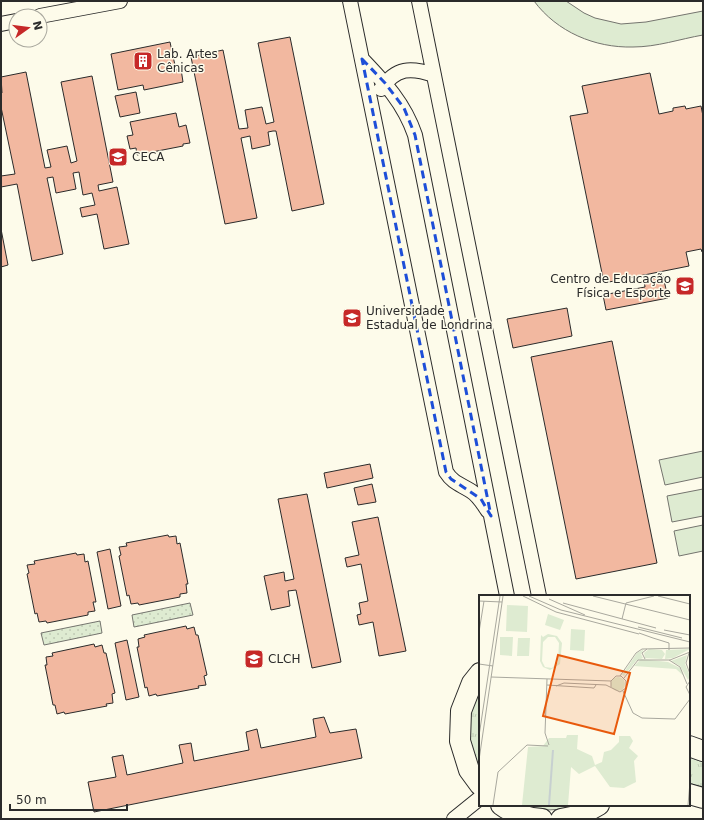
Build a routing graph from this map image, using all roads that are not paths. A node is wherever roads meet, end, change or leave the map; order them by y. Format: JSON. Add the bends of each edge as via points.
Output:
{"nodes":[{"id":1,"x":120,"y":1,"type":"edge"},
{"id":2,"x":350,"y":1,"type":"edge"},
{"id":3,"x":419,"y":1,"type":"edge"},
{"id":4,"x":48,"y":14,"type":"edge"},
{"id":5,"x":362,"y":59,"type":"junction"},
{"id":6,"x":434,"y":75,"type":"junction"},
{"id":7,"x":386,"y":83,"type":"junction"},
{"id":8,"x":371,"y":106,"type":"junction"},
{"id":9,"x":491,"y":516,"type":"junction"},
{"id":10,"x":507,"y":595,"type":"edge"},
{"id":11,"x":539,"y":595,"type":"edge"},
{"id":12,"x":479,"y":674,"type":"edge"},
{"id":13,"x":690,"y":746,"type":"edge"},
{"id":14,"x":703,"y":751,"type":"edge"},
{"id":15,"x":479,"y":784,"type":"edge"},
{"id":16,"x":690,"y":794,"type":"edge"},
{"id":17,"x":703,"y":798,"type":"edge"},
{"id":18,"x":479,"y":799,"type":"edge"},
{"id":19,"x":502,"y":806,"type":"edge"},
{"id":20,"x":597,"y":806,"type":"edge"},
{"id":21,"x":454,"y":819,"type":"edge"},
{"id":22,"x":542,"y":819,"type":"edge"},
{"id":23,"x":561,"y":819,"type":"edge"}],
"edges":[{"from":1,"to":4,"type":"street"},
{"from":2,"to":5,"type":"street"},
{"from":3,"to":6,"type":"street"},
{"from":5,"to":7,"type":"street"},
{"from":5,"to":8,"type":"street"},
{"from":6,"to":7,"type":"street","via":[[408,70],[393,76]]},
{"from":6,"to":11,"type":"street"},
{"from":7,"to":8,"type":"street"},
{"from":7,"to":9,"type":"street","via":[[404,108],[415,135]]},
{"from":8,"to":9,"type":"street","via":[[446,472],[451,479],[481,499]]},
{"from":9,"to":10,"type":"street"},
{"from":12,"to":15,"type":"street","via":[[472,684],[461,711],[460,741],[469,770]]},
{"from":13,"to":14,"type":"street"},
{"from":16,"to":17,"type":"street"},
{"from":18,"to":21,"type":"street"},
{"from":19,"to":22,"type":"street","via":[[530,818]]},
{"from":20,"to":23,"type":"street","via":[[581,815]]}]}
